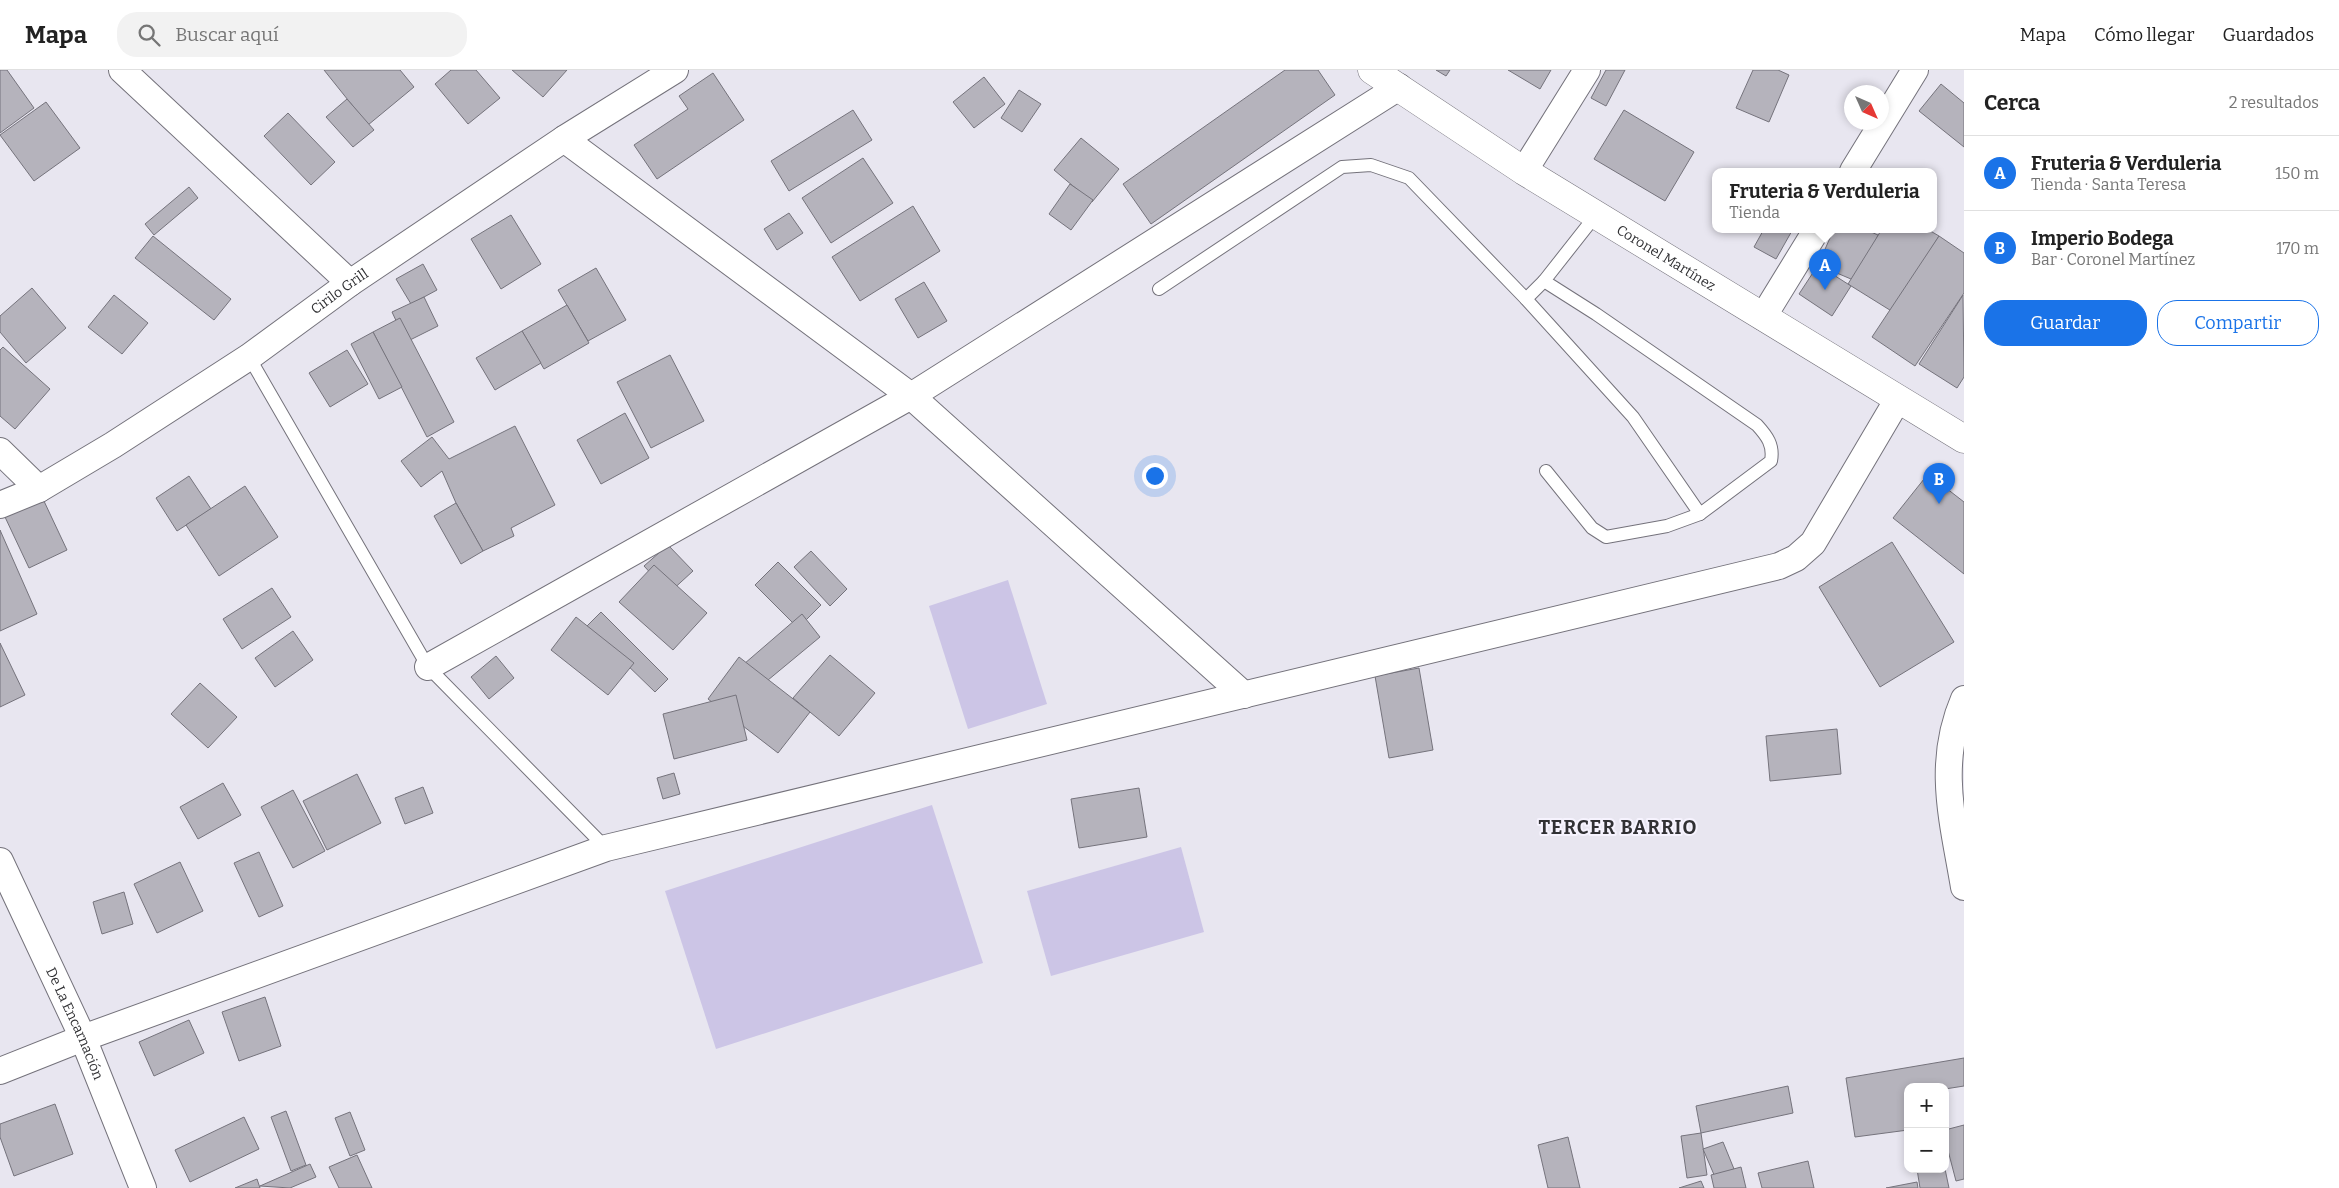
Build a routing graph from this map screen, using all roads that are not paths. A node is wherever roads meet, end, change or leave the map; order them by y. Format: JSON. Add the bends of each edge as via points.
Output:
{"nodes":[{"id":1,"x":122,"y":70,"type":"edge"},
{"id":2,"x":1372,"y":70,"type":"edge"},
{"id":3,"x":1587,"y":70,"type":"edge"},
{"id":4,"x":1915,"y":70,"type":"edge"},
{"id":5,"x":657,"y":74,"type":"edge"},
{"id":6,"x":1399,"y":88,"type":"junction"},
{"id":7,"x":564,"y":139,"type":"junction"},
{"id":8,"x":1855,"y":168,"type":"edge"},
{"id":9,"x":1524,"y":171,"type":"junction"},
{"id":10,"x":1596,"y":215,"type":"junction"},
{"id":11,"x":1815,"y":233,"type":"edge"},
{"id":12,"x":1544,"y":280,"type":"junction"},
{"id":13,"x":350,"y":283,"type":"junction"},
{"id":14,"x":1159,"y":289,"type":"dead end"},
{"id":15,"x":1526,"y":299,"type":"junction"},
{"id":16,"x":1763,"y":317,"type":"junction"},
{"id":17,"x":250,"y":357,"type":"junction"},
{"id":18,"x":911,"y":396,"type":"junction"},
{"id":19,"x":1898,"y":399,"type":"junction"},
{"id":20,"x":1964,"y":439,"type":"edge"},
{"id":21,"x":0,"y":451,"type":"edge"},
{"id":22,"x":1546,"y":470,"type":"dead end"},
{"id":23,"x":39,"y":489,"type":"junction"},
{"id":24,"x":0,"y":505,"type":"edge"},
{"id":25,"x":1700,"y":514,"type":"junction"},
{"id":26,"x":428,"y":666,"type":"junction"},
{"id":27,"x":1244,"y":695,"type":"junction"},
{"id":28,"x":1964,"y":699,"type":"edge"},
{"id":29,"x":606,"y":848,"type":"junction"},
{"id":30,"x":0,"y":861,"type":"edge"},
{"id":31,"x":1964,"y":887,"type":"edge"},
{"id":32,"x":83,"y":1038,"type":"junction"},
{"id":33,"x":0,"y":1070,"type":"edge"},
{"id":34,"x":143,"y":1188,"type":"edge"}],
"edges":[{"from":1,"to":13,"type":"street"},
{"from":2,"to":6,"type":"main road","name":"Coronel Martínez"},
{"from":3,"to":9,"type":"street"},
{"from":4,"to":8,"type":"street"},
{"from":5,"to":7,"type":"street","name":"Cirilo Grill"},
{"from":6,"to":9,"type":"main road","name":"Coronel Martínez"},
{"from":6,"to":18,"type":"street"},
{"from":7,"to":13,"type":"street","name":"Cirilo Grill"},
{"from":7,"to":18,"type":"street"},
{"from":9,"to":10,"type":"main road","name":"Coronel Martínez"},
{"from":10,"to":12,"type":"lane"},
{"from":10,"to":16,"type":"main road","name":"Coronel Martínez"},
{"from":11,"to":16,"type":"street"},
{"from":12,"to":15,"type":"lane"},
{"from":12,"to":25,"type":"lane","via":[[1749,419],[1769,438],[1773,451],[1770,461]]},
{"from":13,"to":17,"type":"street","name":"Cirilo Grill"},
{"from":14,"to":15,"type":"lane","via":[[1342,167],[1371,165],[1409,178]]},
{"from":15,"to":25,"type":"lane","via":[[1632,417]]},
{"from":16,"to":19,"type":"main road","name":"Coronel Martínez"},
{"from":17,"to":23,"type":"street","name":"Cirilo Grill"},
{"from":17,"to":26,"type":"lane"},
{"from":18,"to":26,"type":"street"},
{"from":18,"to":27,"type":"street"},
{"from":19,"to":20,"type":"main road","name":"Coronel Martínez"},
{"from":19,"to":27,"type":"street","via":[[1813,543],[1796,558],[1779,566]]},
{"from":21,"to":23,"type":"street"},
{"from":22,"to":25,"type":"lane","via":[[1592,528],[1606,537],[1667,526]]},
{"from":23,"to":24,"type":"street","name":"Cirilo Grill"},
{"from":26,"to":29,"type":"lane"},
{"from":27,"to":29,"type":"street"},
{"from":28,"to":31,"type":"street","via":[[1956,718],[1948,756],[1949,795]]},
{"from":29,"to":32,"type":"street"},
{"from":30,"to":32,"type":"street","name":"De La Encarnación"},
{"from":32,"to":33,"type":"street"},
{"from":32,"to":34,"type":"street","name":"De La Encarnación"}]}
